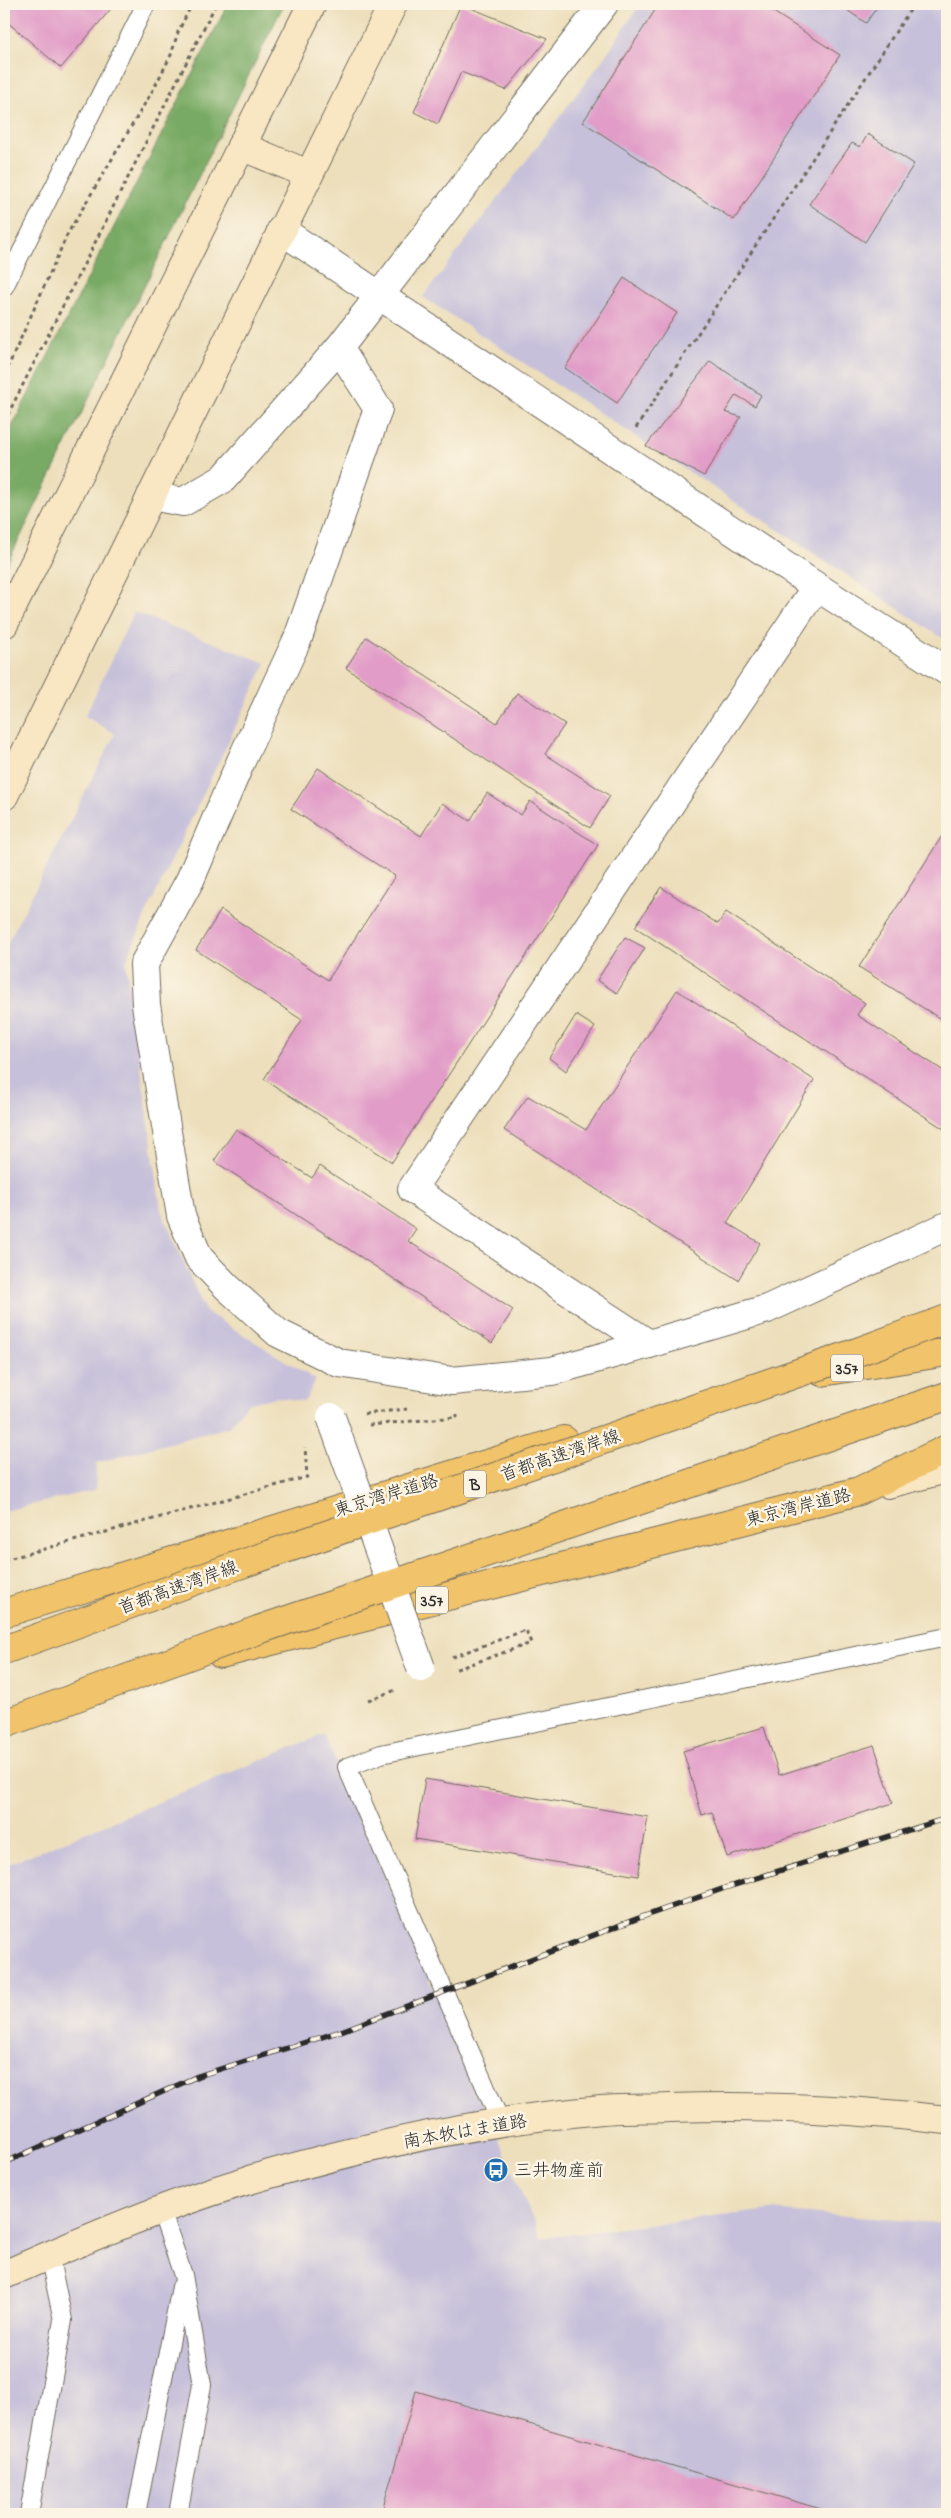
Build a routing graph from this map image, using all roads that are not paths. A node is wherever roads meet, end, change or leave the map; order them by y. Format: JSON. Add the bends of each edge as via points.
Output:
{"nodes":[{"id":1,"x":146,"y":4,"type":"edge"},
{"id":2,"x":312,"y":4,"type":"edge"},
{"id":3,"x":393,"y":4,"type":"edge"},
{"id":4,"x":604,"y":4,"type":"edge"},
{"id":5,"x":241,"y":146,"type":"junction"},
{"id":6,"x":308,"y":174,"type":"junction"},
{"id":7,"x":281,"y":230,"type":"junction"},
{"id":8,"x":4,"y":287,"type":"edge"},
{"id":9,"x":378,"y":296,"type":"junction"},
{"id":10,"x":339,"y":348,"type":"junction"},
{"id":11,"x":151,"y":496,"type":"junction"},
{"id":12,"x":816,"y":587,"type":"junction"},
{"id":13,"x":4,"y":624,"type":"edge"},
{"id":14,"x":947,"y":671,"type":"edge"},
{"id":15,"x":4,"y":796,"type":"edge"},
{"id":16,"x":947,"y":1226,"type":"edge"},
{"id":17,"x":947,"y":1317,"type":"edge"},
{"id":18,"x":649,"y":1344,"type":"junction"},
{"id":19,"x":947,"y":1352,"type":"edge"},
{"id":20,"x":748,"y":1384,"type":"junction"},
{"id":21,"x":947,"y":1396,"type":"edge"},
{"id":22,"x":331,"y":1417,"type":"road end"},
{"id":23,"x":947,"y":1450,"type":"edge"},
{"id":24,"x":947,"y":1469,"type":"edge"},
{"id":25,"x":859,"y":1491,"type":"junction"},
{"id":26,"x":230,"y":1568,"type":"junction"},
{"id":27,"x":4,"y":1613,"type":"edge"},
{"id":28,"x":4,"y":1632,"type":"edge"},
{"id":29,"x":947,"y":1637,"type":"edge"},
{"id":30,"x":4,"y":1650,"type":"edge"},
{"id":31,"x":413,"y":1678,"type":"road end"},
{"id":32,"x":4,"y":1710,"type":"edge"},
{"id":33,"x":4,"y":1724,"type":"edge"},
{"id":34,"x":947,"y":2120,"type":"edge"},
{"id":35,"x":501,"y":2123,"type":"junction"},
{"id":36,"x":161,"y":2210,"type":"junction"},
{"id":37,"x":49,"y":2255,"type":"junction"},
{"id":38,"x":4,"y":2275,"type":"edge"},
{"id":39,"x":183,"y":2275,"type":"junction"},
{"id":40,"x":29,"y":2514,"type":"edge"},
{"id":41,"x":136,"y":2514,"type":"edge"},
{"id":42,"x":178,"y":2514,"type":"edge"}],
"edges":[{"from":1,"to":8,"type":"lane"},
{"from":2,"to":5,"type":"street"},
{"from":3,"to":6,"type":"street"},
{"from":4,"to":9,"type":"street"},
{"from":5,"to":6,"type":"street"},
{"from":5,"to":13,"type":"street"},
{"from":6,"to":7,"type":"street"},
{"from":7,"to":9,"type":"street"},
{"from":7,"to":11,"type":"street"},
{"from":9,"to":10,"type":"street"},
{"from":9,"to":12,"type":"street"},
{"from":10,"to":11,"type":"street","via":[[223,479],[183,502]]},
{"from":10,"to":18,"type":"street","via":[[378,409],[298,638],[190,880],[144,964],[146,1006],[180,1216],[199,1258],[227,1287],[278,1333],[340,1362],[452,1381],[552,1371]]},
{"from":11,"to":15,"type":"street"},
{"from":12,"to":14,"type":"street"},
{"from":12,"to":18,"type":"street","via":[[412,1189]]},
{"from":16,"to":18,"type":"street","via":[[767,1310]]},
{"from":17,"to":20,"type":"street"},
{"from":17,"to":26,"type":"highway","name":"首都高速湾岸線","number":"B","bridge":true,"via":[[830,1362]]},
{"from":19,"to":20,"type":"highway","name":"東京湾岸道路","number":"357"},
{"from":20,"to":27,"type":"highway","name":"東京湾岸道路","number":"357"},
{"from":21,"to":33,"type":"highway","bridge":true,"via":[[258,1630]]},
{"from":22,"to":31,"type":"street","bridge":true},
{"from":23,"to":25,"type":"highway","name":"東京湾岸道路","number":"357"},
{"from":24,"to":25,"type":"street"},
{"from":25,"to":32,"type":"highway","name":"東京湾岸道路","number":"357"},
{"from":26,"to":28,"type":"highway","bridge":true},
{"from":26,"to":30,"type":"highway","name":"首都高速湾岸線","number":"B","bridge":true},
{"from":29,"to":35,"type":"lane","via":[[381,1754],[347,1767]]},
{"from":34,"to":35,"type":"street","name":"南本牧はま道路","via":[[838,2108],[719,2107],[593,2110]]},
{"from":35,"to":36,"type":"street","name":"南本牧はま道路","via":[[358,2151],[262,2176]]},
{"from":36,"to":37,"type":"street","name":"南本牧はま道路"},
{"from":36,"to":39,"type":"lane"},
{"from":37,"to":38,"type":"street","name":"南本牧はま道路"},
{"from":37,"to":40,"type":"lane","via":[[63,2320]]},
{"from":39,"to":41,"type":"lane"},
{"from":39,"to":42,"type":"lane","via":[[202,2386]]}]}
